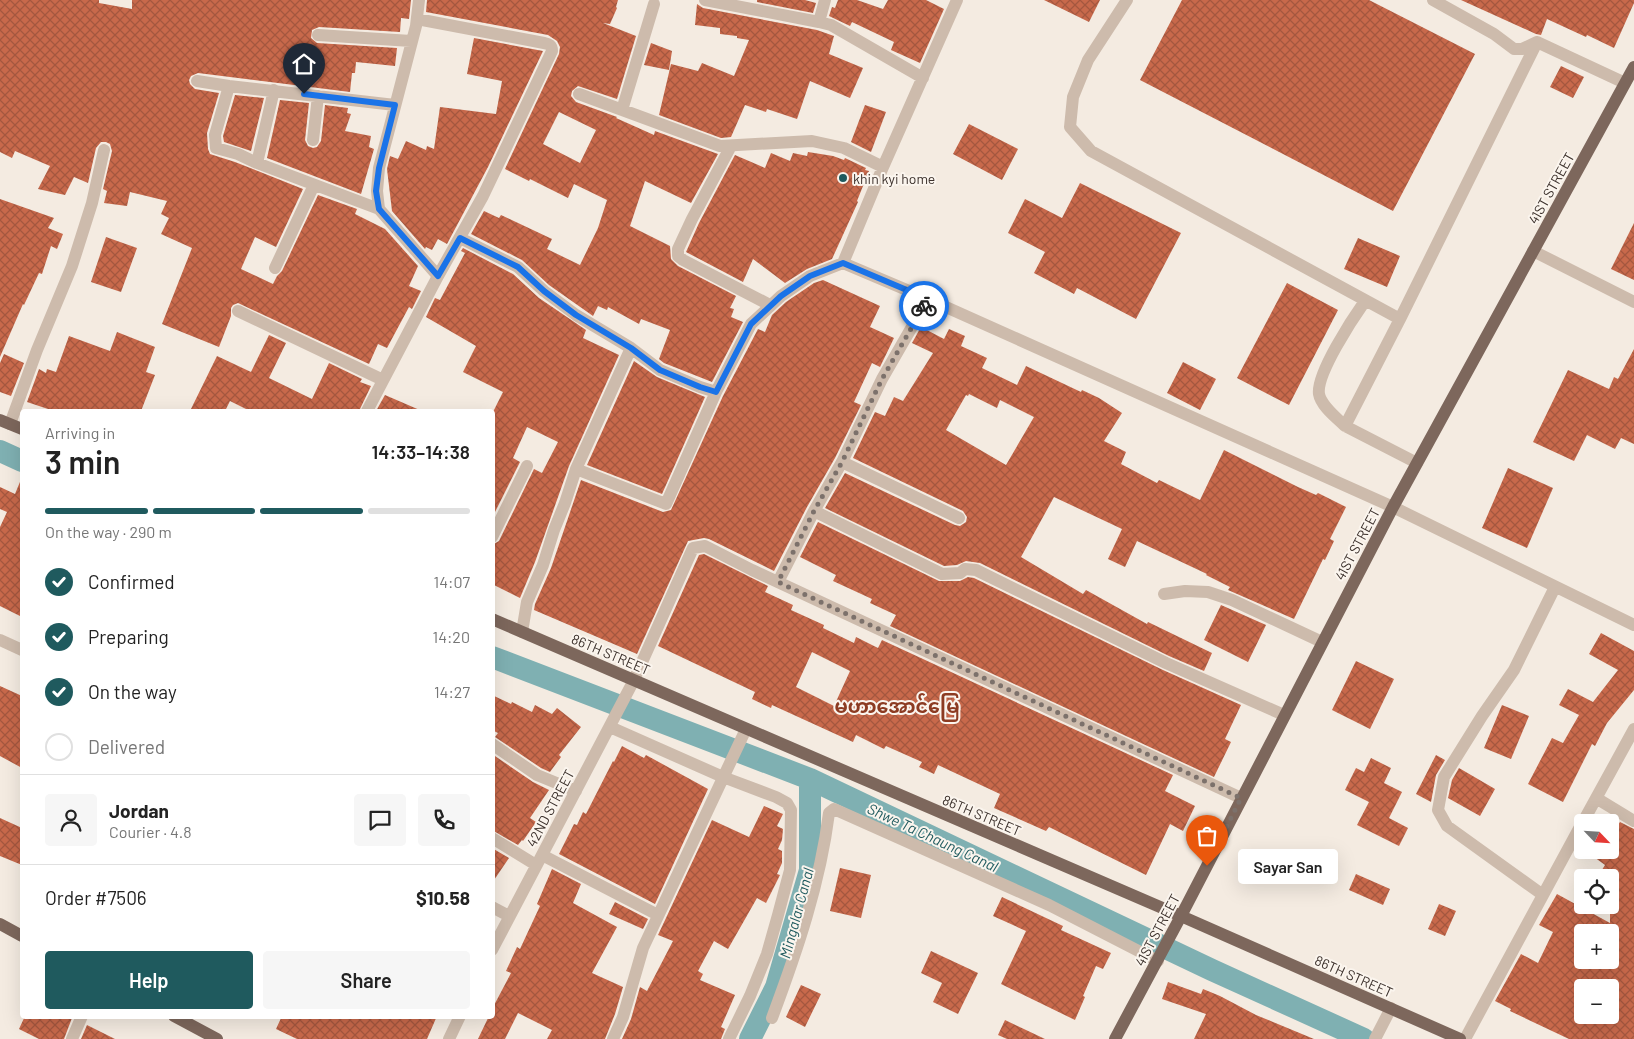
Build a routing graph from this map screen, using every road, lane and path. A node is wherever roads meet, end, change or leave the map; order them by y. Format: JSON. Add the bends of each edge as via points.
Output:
{"nodes":[{"id":1,"x":419,"y":0,"type":"edge"},
{"id":2,"x":705,"y":0,"type":"edge"},
{"id":3,"x":826,"y":0,"type":"edge"},
{"id":4,"x":957,"y":0,"type":"edge"},
{"id":5,"x":1126,"y":0,"type":"edge"},
{"id":6,"x":1433,"y":0,"type":"edge"},
{"id":7,"x":654,"y":4,"type":"dead end"},
{"id":8,"x":417,"y":19,"type":"junction"},
{"id":9,"x":819,"y":22,"type":"junction"},
{"id":10,"x":318,"y":35,"type":"dead end"},
{"id":11,"x":411,"y":41,"type":"junction"},
{"id":12,"x":1537,"y":42,"type":"junction"},
{"id":13,"x":1634,"y":67,"type":"edge"},
{"id":14,"x":923,"y":78,"type":"junction"},
{"id":15,"x":197,"y":81,"type":"dead end"},
{"id":16,"x":1626,"y":83,"type":"junction"},
{"id":17,"x":230,"y":86,"type":"junction"},
{"id":18,"x":274,"y":90,"type":"junction"},
{"id":19,"x":580,"y":94,"type":"dead end"},
{"id":20,"x":318,"y":96,"type":"junction"},
{"id":21,"x":395,"y":105,"type":"junction"},
{"id":22,"x":622,"y":110,"type":"junction"},
{"id":23,"x":313,"y":140,"type":"dead end"},
{"id":24,"x":731,"y":146,"type":"junction"},
{"id":25,"x":104,"y":150,"type":"dead end"},
{"id":26,"x":257,"y":164,"type":"junction"},
{"id":27,"x":883,"y":167,"type":"junction"},
{"id":28,"x":314,"y":185,"type":"junction"},
{"id":29,"x":379,"y":209,"type":"junction"},
{"id":30,"x":460,"y":238,"type":"junction"},
{"id":31,"x":1533,"y":251,"type":"junction"},
{"id":32,"x":843,"y":263,"type":"junction"},
{"id":33,"x":275,"y":268,"type":"dead end"},
{"id":34,"x":438,"y":276,"type":"junction"},
{"id":35,"x":928,"y":299,"type":"junction"},
{"id":36,"x":1365,"y":301,"type":"junction"},
{"id":37,"x":1634,"y":302,"type":"edge"},
{"id":38,"x":770,"y":305,"type":"junction"},
{"id":39,"x":238,"y":310,"type":"dead end"},
{"id":40,"x":1400,"y":319,"type":"junction"},
{"id":41,"x":631,"y":348,"type":"junction"},
{"id":42,"x":383,"y":380,"type":"junction"},
{"id":43,"x":716,"y":392,"type":"junction"},
{"id":44,"x":368,"y":409,"type":"edge"},
{"id":45,"x":5,"y":422,"type":"edge"},
{"id":46,"x":1346,"y":426,"type":"junction"},
{"id":47,"x":20,"y":428,"type":"edge"},
{"id":48,"x":842,"y":462,"type":"junction"},
{"id":49,"x":1417,"y":463,"type":"junction"},
{"id":50,"x":527,"y":466,"type":"dead end"},
{"id":51,"x":576,"y":469,"type":"junction"},
{"id":52,"x":1393,"y":507,"type":"junction"},
{"id":53,"x":814,"y":511,"type":"junction"},
{"id":54,"x":959,"y":518,"type":"dead end"},
{"id":55,"x":495,"y":531,"type":"edge"},
{"id":56,"x":778,"y":582,"type":"junction"},
{"id":57,"x":1555,"y":587,"type":"junction"},
{"id":58,"x":1164,"y":594,"type":"dead end"},
{"id":59,"x":495,"y":620,"type":"edge"},
{"id":60,"x":1634,"y":625,"type":"edge"},
{"id":61,"x":522,"y":632,"type":"junction"},
{"id":62,"x":0,"y":640,"type":"edge"},
{"id":63,"x":1322,"y":642,"type":"junction"},
{"id":64,"x":20,"y":649,"type":"edge"},
{"id":65,"x":634,"y":680,"type":"junction"},
{"id":66,"x":1284,"y":715,"type":"junction"},
{"id":67,"x":611,"y":724,"type":"junction"},
{"id":68,"x":746,"y":729,"type":"junction"},
{"id":69,"x":1634,"y":729,"type":"edge"},
{"id":70,"x":495,"y":746,"type":"edge"},
{"id":71,"x":725,"y":774,"type":"junction"},
{"id":72,"x":576,"y":791,"type":"junction"},
{"id":73,"x":1241,"y":798,"type":"junction"},
{"id":74,"x":1596,"y":798,"type":"junction"},
{"id":75,"x":1588,"y":814,"type":"edge"},
{"id":76,"x":1634,"y":821,"type":"edge"},
{"id":77,"x":495,"y":839,"type":"edge"},
{"id":78,"x":1574,"y":840,"type":"edge"},
{"id":79,"x":539,"y":860,"type":"junction"},
{"id":80,"x":1544,"y":895,"type":"junction"},
{"id":81,"x":495,"y":909,"type":"edge"},
{"id":82,"x":658,"y":915,"type":"junction"},
{"id":83,"x":509,"y":916,"type":"junction"},
{"id":84,"x":1179,"y":920,"type":"junction"},
{"id":85,"x":0,"y":924,"type":"edge"},
{"id":86,"x":20,"y":935,"type":"edge"},
{"id":87,"x":495,"y":944,"type":"edge"},
{"id":88,"x":1159,"y":958,"type":"junction"},
{"id":89,"x":1391,"y":1008,"type":"junction"},
{"id":90,"x":772,"y":1018,"type":"dead end"},
{"id":91,"x":81,"y":1019,"type":"edge"},
{"id":92,"x":180,"y":1019,"type":"edge"},
{"id":93,"x":459,"y":1019,"type":"edge"},
{"id":94,"x":1378,"y":1034,"type":"edge"},
{"id":95,"x":72,"y":1039,"type":"edge"},
{"id":96,"x":217,"y":1039,"type":"edge"},
{"id":97,"x":449,"y":1039,"type":"edge"},
{"id":98,"x":613,"y":1039,"type":"edge"},
{"id":99,"x":729,"y":1039,"type":"edge"},
{"id":100,"x":1115,"y":1039,"type":"edge"},
{"id":101,"x":1460,"y":1039,"type":"edge"},
{"id":102,"x":1464,"y":1039,"type":"edge"}],
"edges":[{"from":1,"to":8,"type":"street"},
{"from":2,"to":9,"type":"street"},
{"from":3,"to":9,"type":"street"},
{"from":4,"to":14,"type":"street"},
{"from":5,"to":36,"type":"street","via":[[1088,60],[1073,97],[1070,127],[1091,151]]},
{"from":6,"to":12,"type":"street","via":[[1514,49]]},
{"from":7,"to":22,"type":"street"},
{"from":8,"to":11,"type":"street"},
{"from":8,"to":30,"type":"street","via":[[552,47],[499,163]]},
{"from":9,"to":14,"type":"street","via":[[831,25]]},
{"from":10,"to":11,"type":"street"},
{"from":11,"to":21,"type":"street"},
{"from":12,"to":16,"type":"street"},
{"from":12,"to":40,"type":"street"},
{"from":13,"to":16,"type":"main road","name":"41ST STREET"},
{"from":14,"to":27,"type":"street"},
{"from":15,"to":17,"type":"street"},
{"from":16,"to":31,"type":"main road","name":"41ST STREET"},
{"from":17,"to":18,"type":"street"},
{"from":17,"to":26,"type":"street","via":[[215,136],[216,148]]},
{"from":18,"to":20,"type":"street"},
{"from":18,"to":26,"type":"street"},
{"from":19,"to":22,"type":"street"},
{"from":20,"to":21,"type":"street"},
{"from":20,"to":23,"type":"street"},
{"from":21,"to":29,"type":"street","via":[[379,168],[376,191]]},
{"from":22,"to":24,"type":"street","via":[[720,146]]},
{"from":24,"to":27,"type":"street","via":[[812,141],[844,148]]},
{"from":24,"to":38,"type":"street","via":[[678,248],[678,256]]},
{"from":25,"to":45,"type":"street","via":[[92,203],[72,266]]},
{"from":26,"to":28,"type":"street"},
{"from":27,"to":32,"type":"street"},
{"from":28,"to":29,"type":"street"},
{"from":28,"to":33,"type":"street"},
{"from":29,"to":34,"type":"street"},
{"from":30,"to":34,"type":"street"},
{"from":30,"to":41,"type":"street","via":[[518,267],[576,315]]},
{"from":31,"to":37,"type":"street"},
{"from":31,"to":49,"type":"main road","name":"41ST STREET"},
{"from":32,"to":35,"type":"street"},
{"from":32,"to":38,"type":"street","via":[[810,276]]},
{"from":34,"to":42,"type":"street"},
{"from":35,"to":48,"type":"street","via":[[882,379]]},
{"from":35,"to":52,"type":"street"},
{"from":36,"to":40,"type":"street"},
{"from":36,"to":46,"type":"street","via":[[1344,332],[1322,376],[1319,393],[1324,404]]},
{"from":38,"to":43,"type":"street","via":[[751,324]]},
{"from":39,"to":42,"type":"street"},
{"from":40,"to":46,"type":"street"},
{"from":41,"to":43,"type":"street","via":[[660,370]]},
{"from":41,"to":51,"type":"street"},
{"from":42,"to":44,"type":"street"},
{"from":43,"to":51,"type":"street","via":[[666,504]]},
{"from":45,"to":47,"type":"main road"},
{"from":46,"to":49,"type":"street"},
{"from":48,"to":53,"type":"street"},
{"from":48,"to":54,"type":"street"},
{"from":49,"to":52,"type":"main road","name":"41ST STREET"},
{"from":50,"to":55,"type":"street"},
{"from":51,"to":61,"type":"street","via":[[544,565],[527,602]]},
{"from":52,"to":57,"type":"street"},
{"from":52,"to":63,"type":"main road","name":"41ST STREET"},
{"from":53,"to":56,"type":"street"},
{"from":53,"to":66,"type":"street","via":[[942,574],[976,570],[1166,663]]},
{"from":56,"to":65,"type":"street","name":"42ND STREET","via":[[705,546],[694,548]]},
{"from":56,"to":73,"type":"street"},
{"from":57,"to":60,"type":"street"},
{"from":57,"to":80,"type":"street","via":[[1514,670],[1444,777],[1438,810],[1447,826]]},
{"from":58,"to":63,"type":"street","via":[[1208,592]]},
{"from":59,"to":61,"type":"main road","name":"86TH STREET"},
{"from":61,"to":65,"type":"main road","name":"86TH STREET"},
{"from":62,"to":64,"type":"street"},
{"from":63,"to":66,"type":"main road","name":"41ST STREET"},
{"from":65,"to":67,"type":"street","name":"42ND STREET"},
{"from":65,"to":68,"type":"main road","name":"86TH STREET"},
{"from":66,"to":73,"type":"main road","name":"41ST STREET"},
{"from":67,"to":71,"type":"street"},
{"from":67,"to":72,"type":"street","name":"42ND STREET"},
{"from":68,"to":71,"type":"street"},
{"from":68,"to":84,"type":"main road","name":"86TH STREET"},
{"from":69,"to":74,"type":"street"},
{"from":70,"to":72,"type":"street","via":[[537,775]]},
{"from":71,"to":82,"type":"street"},
{"from":71,"to":99,"type":"street","via":[[787,804],[791,810],[792,831],[790,870],[769,946]]},
{"from":72,"to":79,"type":"street","name":"42ND STREET"},
{"from":73,"to":84,"type":"main road","name":"41ST STREET"},
{"from":74,"to":75,"type":"street"},
{"from":74,"to":76,"type":"street"},
{"from":77,"to":79,"type":"street"},
{"from":78,"to":80,"type":"street"},
{"from":79,"to":82,"type":"street"},
{"from":79,"to":83,"type":"street","name":"42ND STREET"},
{"from":80,"to":102,"type":"street"},
{"from":81,"to":83,"type":"street"},
{"from":82,"to":98,"type":"street","via":[[643,948],[623,1017]]},
{"from":83,"to":87,"type":"street","name":"42ND STREET"},
{"from":84,"to":88,"type":"main road","name":"41ST STREET"},
{"from":84,"to":89,"type":"main road","name":"86TH STREET"},
{"from":85,"to":86,"type":"main road"},
{"from":88,"to":90,"type":"street","via":[[1049,905],[834,810],[830,813],[814,894],[797,952]]},
{"from":88,"to":100,"type":"main road","name":"41ST STREET"},
{"from":89,"to":94,"type":"street"},
{"from":89,"to":101,"type":"main road","name":"86TH STREET"},
{"from":91,"to":95,"type":"street"},
{"from":92,"to":96,"type":"main road"},
{"from":93,"to":97,"type":"street"}]}
